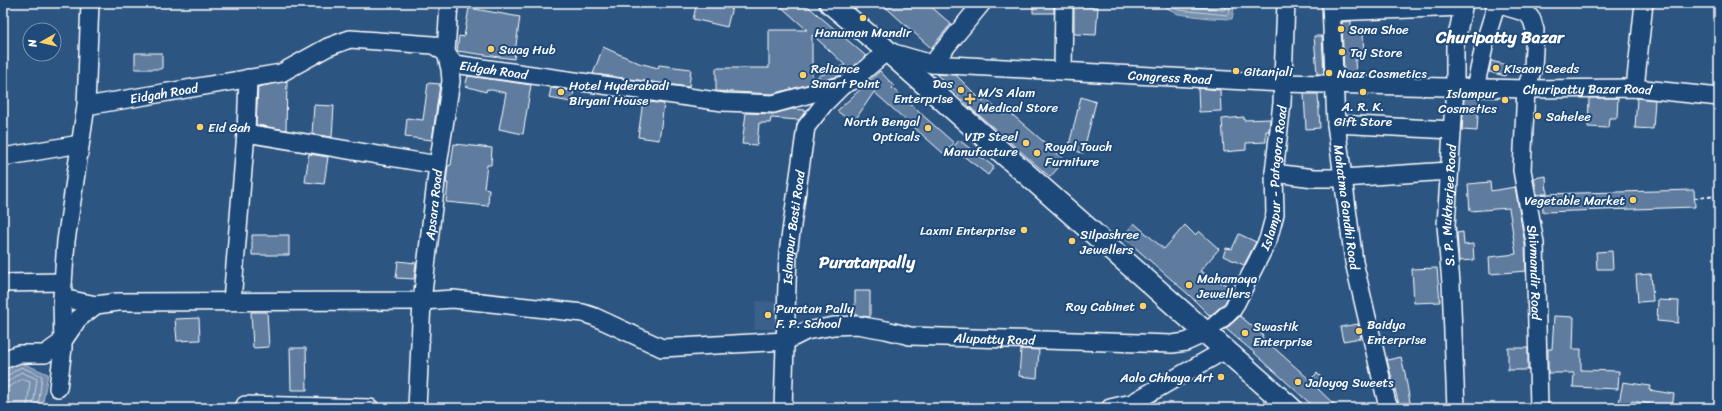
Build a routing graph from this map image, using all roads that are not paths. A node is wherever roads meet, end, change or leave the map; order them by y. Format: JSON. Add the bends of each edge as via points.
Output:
{"nodes":[{"id":1,"x":90,"y":3,"type":"edge"},
{"id":2,"x":449,"y":3,"type":"edge"},
{"id":3,"x":830,"y":3,"type":"edge"},
{"id":4,"x":982,"y":3,"type":"edge"},
{"id":5,"x":1064,"y":3,"type":"edge"},
{"id":6,"x":1286,"y":3,"type":"edge"},
{"id":7,"x":1644,"y":3,"type":"edge"},
{"id":8,"x":1497,"y":4,"type":"edge"},
{"id":9,"x":1463,"y":5,"type":"edge"},
{"id":10,"x":1332,"y":7,"type":"edge"},
{"id":11,"x":887,"y":51,"type":"junction"},
{"id":12,"x":446,"y":53,"type":"junction"},
{"id":13,"x":932,"y":64,"type":"junction"},
{"id":14,"x":1063,"y":70,"type":"junction"},
{"id":15,"x":248,"y":78,"type":"junction"},
{"id":16,"x":1283,"y":83,"type":"junction"},
{"id":17,"x":1335,"y":83,"type":"junction"},
{"id":18,"x":844,"y":85,"type":"junction"},
{"id":19,"x":1455,"y":88,"type":"junction"},
{"id":20,"x":1475,"y":88,"type":"junction"},
{"id":21,"x":1635,"y":88,"type":"junction"},
{"id":22,"x":1526,"y":89,"type":"junction"},
{"id":23,"x":1719,"y":97,"type":"edge"},
{"id":24,"x":86,"y":106,"type":"junction"},
{"id":25,"x":1336,"y":124,"type":"junction"},
{"id":26,"x":1452,"y":130,"type":"junction"},
{"id":27,"x":246,"y":133,"type":"junction"},
{"id":28,"x":80,"y":144,"type":"junction"},
{"id":29,"x":3,"y":157,"type":"edge"},
{"id":30,"x":438,"y":165,"type":"junction"},
{"id":31,"x":1449,"y":171,"type":"junction"},
{"id":32,"x":1274,"y":173,"type":"junction"},
{"id":33,"x":1343,"y":178,"type":"junction"},
{"id":34,"x":3,"y":282,"type":"edge"},
{"id":35,"x":63,"y":290,"type":"junction"},
{"id":36,"x":232,"y":301,"type":"junction"},
{"id":37,"x":422,"y":301,"type":"junction"},
{"id":38,"x":96,"y":305,"type":"junction"},
{"id":39,"x":1206,"y":333,"type":"junction"},
{"id":40,"x":63,"y":341,"type":"junction"},
{"id":41,"x":786,"y":341,"type":"junction"},
{"id":42,"x":1225,"y":350,"type":"junction"},
{"id":43,"x":3,"y":360,"type":"edge"},
{"id":44,"x":58,"y":388,"type":"dead end"},
{"id":45,"x":245,"y":404,"type":"dead end"},
{"id":46,"x":370,"y":408,"type":"edge"},
{"id":47,"x":417,"y":408,"type":"edge"},
{"id":48,"x":783,"y":408,"type":"edge"},
{"id":49,"x":1110,"y":408,"type":"edge"},
{"id":50,"x":1291,"y":408,"type":"edge"},
{"id":51,"x":1390,"y":408,"type":"edge"},
{"id":52,"x":1456,"y":408,"type":"edge"},
{"id":53,"x":1539,"y":408,"type":"edge"}],
"edges":[{"from":1,"to":24,"type":"street"},
{"from":2,"to":12,"type":"street","name":"Apsara Road"},
{"from":3,"to":11,"type":"main road"},
{"from":4,"to":13,"type":"street"},
{"from":5,"to":14,"type":"street"},
{"from":6,"to":16,"type":"street","name":"Islampur - Patagora Road"},
{"from":7,"to":21,"type":"street"},
{"from":8,"to":20,"type":"street","via":[[1486,38]]},
{"from":8,"to":22,"type":"street","name":"Shivmandir Road","via":[[1527,13],[1532,20],[1535,30],[1534,68]]},
{"from":9,"to":10,"type":"street"},
{"from":9,"to":19,"type":"street","name":"S. P. Mukherjee Road","via":[[1455,46]]},
{"from":10,"to":17,"type":"street","name":"Mahatma Gandhi Road"},
{"from":11,"to":13,"type":"street","name":"Congress Road"},
{"from":11,"to":18,"type":"street"},
{"from":11,"to":39,"type":"main road"},
{"from":12,"to":15,"type":"street","name":"Eidgah Road","via":[[433,44],[350,39],[328,47],[281,73]]},
{"from":12,"to":18,"type":"street","name":"Eidgah Road","via":[[454,64],[723,102],[773,104]]},
{"from":12,"to":30,"type":"street","name":"Apsara Road","via":[[451,81]]},
{"from":13,"to":14,"type":"street","name":"Congress Road"},
{"from":14,"to":16,"type":"street","name":"Congress Road"},
{"from":15,"to":24,"type":"street","name":"Eidgah Road"},
{"from":15,"to":27,"type":"street"},
{"from":16,"to":17,"type":"street","name":"Congress Road"},
{"from":16,"to":32,"type":"street","name":"Islampur - Patagora Road"},
{"from":17,"to":19,"type":"street","name":"Congress Road"},
{"from":17,"to":25,"type":"street","name":"Mahatma Gandhi Road"},
{"from":18,"to":41,"type":"street","name":"Islampur Basti Road","via":[[824,104],[806,127],[788,253]]},
{"from":19,"to":20,"type":"street","name":"Churipatty Bazar Road"},
{"from":19,"to":26,"type":"street","name":"S. P. Mukherjee Road"},
{"from":20,"to":22,"type":"street","name":"Churipatty Bazar Road"},
{"from":21,"to":22,"type":"street","name":"Churipatty Bazar Road"},
{"from":21,"to":23,"type":"street","name":"Churipatty Bazar Road"},
{"from":22,"to":53,"type":"street","name":"Shivmandir Road","via":[[1522,170],[1535,243]]},
{"from":24,"to":28,"type":"street"},
{"from":25,"to":26,"type":"street"},
{"from":25,"to":33,"type":"street","name":"Mahatma Gandhi Road"},
{"from":26,"to":31,"type":"street","name":"S. P. Mukherjee Road"},
{"from":27,"to":30,"type":"street"},
{"from":27,"to":36,"type":"street"},
{"from":28,"to":29,"type":"street"},
{"from":28,"to":35,"type":"street","via":[[66,241]]},
{"from":30,"to":37,"type":"street","name":"Apsara Road"},
{"from":31,"to":33,"type":"street"},
{"from":31,"to":52,"type":"street","name":"S. P. Mukherjee Road","via":[[1446,225]]},
{"from":32,"to":33,"type":"street","via":[[1314,178]]},
{"from":32,"to":39,"type":"street","name":"Islampur - Patagora Road","via":[[1275,214],[1268,240],[1233,310]]},
{"from":33,"to":51,"type":"street","name":"Mahatma Gandhi Road","via":[[1354,262]]},
{"from":34,"to":35,"type":"street"},
{"from":35,"to":38,"type":"street"},
{"from":35,"to":40,"type":"street"},
{"from":36,"to":37,"type":"street"},
{"from":36,"to":38,"type":"street","via":[[118,302]]},
{"from":37,"to":41,"type":"street","via":[[453,299],[582,313],[662,348]]},
{"from":37,"to":47,"type":"street","name":"Apsara Road"},
{"from":38,"to":40,"type":"street","via":[[78,319]]},
{"from":39,"to":41,"type":"street","name":"Alupatty Road","via":[[1186,342],[1172,344],[910,336],[857,325],[806,330]]},
{"from":39,"to":42,"type":"main road"},
{"from":40,"to":43,"type":"street","via":[[45,354],[19,354]]},
{"from":40,"to":44,"type":"street"},
{"from":41,"to":48,"type":"street","name":"Islampur Basti Road"},
{"from":42,"to":49,"type":"street","via":[[1132,403]]},
{"from":42,"to":50,"type":"main road"},
{"from":45,"to":46,"type":"street"}]}
